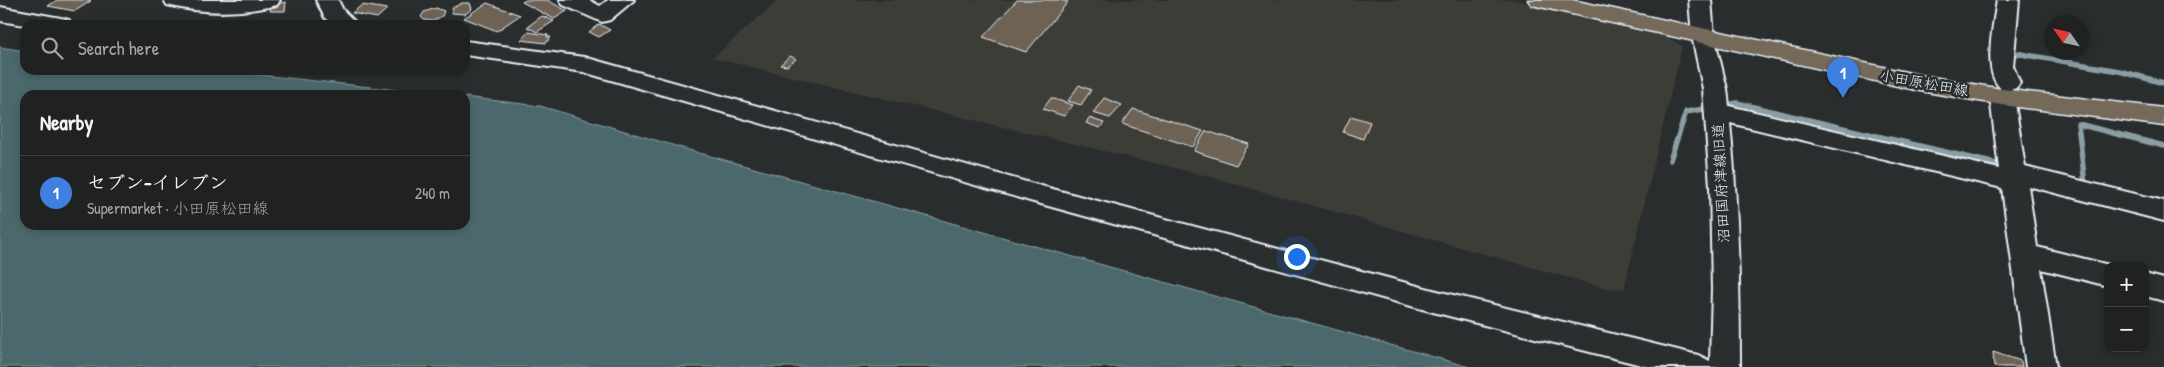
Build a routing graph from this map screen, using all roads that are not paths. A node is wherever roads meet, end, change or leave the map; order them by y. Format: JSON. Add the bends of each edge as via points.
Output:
{"nodes":[{"id":1,"x":176,"y":0,"type":"edge"},
{"id":2,"x":269,"y":0,"type":"edge"},
{"id":3,"x":326,"y":0,"type":"edge"},
{"id":4,"x":571,"y":0,"type":"edge"},
{"id":5,"x":623,"y":0,"type":"edge"},
{"id":6,"x":1540,"y":0,"type":"edge"},
{"id":7,"x":1607,"y":0,"type":"edge"},
{"id":8,"x":2008,"y":0,"type":"edge"},
{"id":9,"x":0,"y":14,"type":"edge"},
{"id":10,"x":1702,"y":19,"type":"edge"},
{"id":11,"x":33,"y":20,"type":"edge"},
{"id":12,"x":341,"y":20,"type":"edge"},
{"id":13,"x":470,"y":49,"type":"edge"},
{"id":14,"x":2005,"y":90,"type":"junction"},
{"id":15,"x":2164,"y":104,"type":"edge"},
{"id":16,"x":1717,"y":112,"type":"junction"},
{"id":17,"x":2164,"y":117,"type":"edge"},
{"id":18,"x":2012,"y":177,"type":"junction"},
{"id":19,"x":2164,"y":211,"type":"edge"},
{"id":20,"x":2024,"y":254,"type":"junction"},
{"id":21,"x":2104,"y":275,"type":"edge"},
{"id":22,"x":2149,"y":286,"type":"edge"},
{"id":23,"x":2164,"y":290,"type":"edge"},
{"id":24,"x":1698,"y":367,"type":"edge"},
{"id":25,"x":1725,"y":367,"type":"edge"},
{"id":26,"x":2040,"y":367,"type":"edge"}],
"edges":[{"from":1,"to":2,"type":"street","via":[[240,6]]},
{"from":3,"to":12,"type":"street"},
{"from":4,"to":5,"type":"street","via":[[602,15]]},
{"from":6,"to":10,"type":"main road","name":"小田原松田線"},
{"from":7,"to":10,"type":"main road","name":"小田原松田線"},
{"from":8,"to":14,"type":"street","via":[[2001,66]]},
{"from":9,"to":11,"type":"street"},
{"from":10,"to":14,"type":"main road","name":"小田原松田線","via":[[1911,82]]},
{"from":10,"to":16,"type":"street","name":"沼田国府津線旧道"},
{"from":13,"to":24,"type":"street","via":[[584,65],[1414,296]]},
{"from":14,"to":15,"type":"main road","name":"小田原松田線"},
{"from":14,"to":17,"type":"main road","name":"小田原松田線"},
{"from":14,"to":18,"type":"street"},
{"from":16,"to":18,"type":"street"},
{"from":16,"to":25,"type":"street","name":"沼田国府津線旧道","via":[[1724,205]]},
{"from":18,"to":19,"type":"street"},
{"from":18,"to":20,"type":"street"},
{"from":20,"to":21,"type":"street"},
{"from":20,"to":26,"type":"street"},
{"from":22,"to":23,"type":"street"}]}
